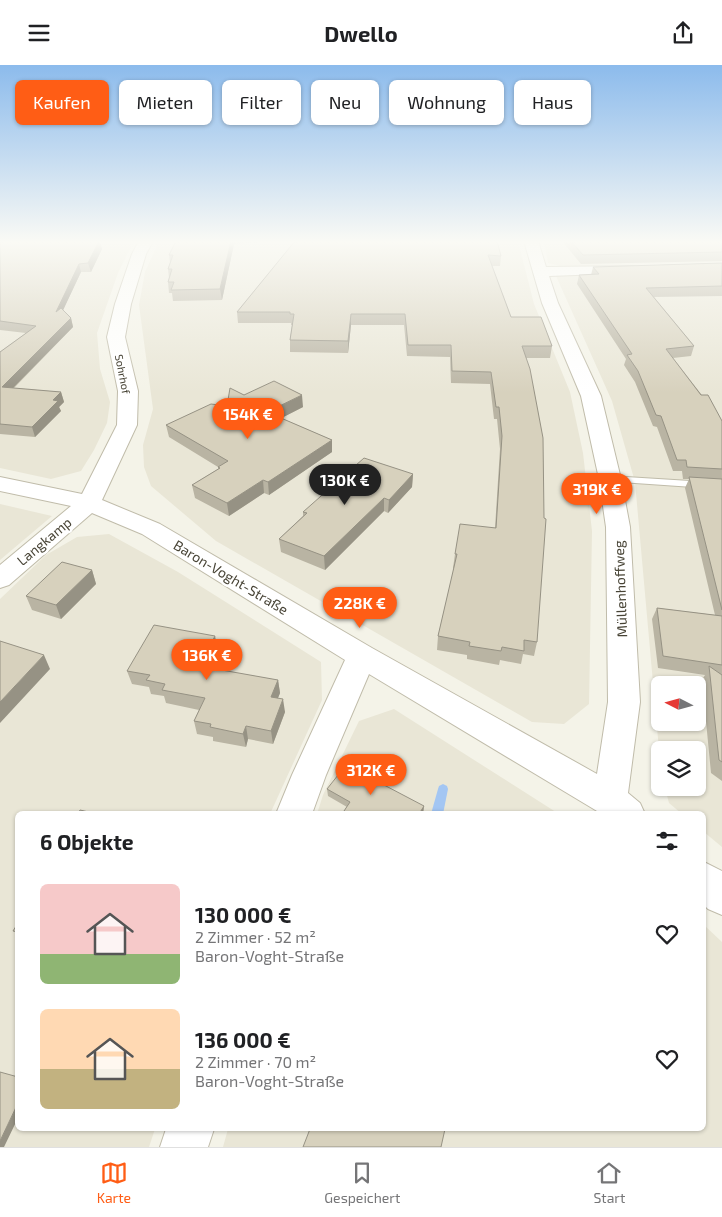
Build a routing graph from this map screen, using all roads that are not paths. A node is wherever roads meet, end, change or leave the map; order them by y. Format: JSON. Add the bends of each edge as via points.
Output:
{"nodes":[{"id":1,"x":128,"y":291,"type":"edge"},
{"id":2,"x":547,"y":291,"type":"edge"},
{"id":3,"x":610,"y":479,"type":"junction"},
{"id":4,"x":0,"y":485,"type":"edge"},
{"id":5,"x":722,"y":486,"type":"edge"},
{"id":6,"x":89,"y":503,"type":"junction"},
{"id":7,"x":0,"y":579,"type":"edge"},
{"id":8,"x":362,"y":656,"type":"junction"},
{"id":9,"x":618,"y":806,"type":"edge"},
{"id":10,"x":295,"y":811,"type":"edge"},
{"id":11,"x":706,"y":882,"type":"edge"},
{"id":12,"x":722,"y":896,"type":"edge"},
{"id":13,"x":189,"y":1131,"type":"edge"},
{"id":14,"x":184,"y":1147,"type":"edge"}],
"edges":[{"from":1,"to":6,"type":"street","name":"Sohrhof","via":[[116,337],[128,391],[127,425]]},
{"from":2,"to":3,"type":"street","name":"Müllenhoffweg","via":[[590,396]]},
{"from":3,"to":5,"type":"lane"},
{"from":3,"to":9,"type":"street","name":"Müllenhoffweg","via":[[618,527],[624,702]]},
{"from":4,"to":6,"type":"street","name":"Baron-Voght-Straße"},
{"from":6,"to":7,"type":"street","name":"Langkamp"},
{"from":6,"to":8,"type":"street","name":"Baron-Voght-Straße","via":[[151,529]]},
{"from":8,"to":9,"type":"street","name":"Baron-Voght-Straße"},
{"from":8,"to":10,"type":"street"},
{"from":11,"to":12,"type":"street"},
{"from":13,"to":14,"type":"street"}]}
